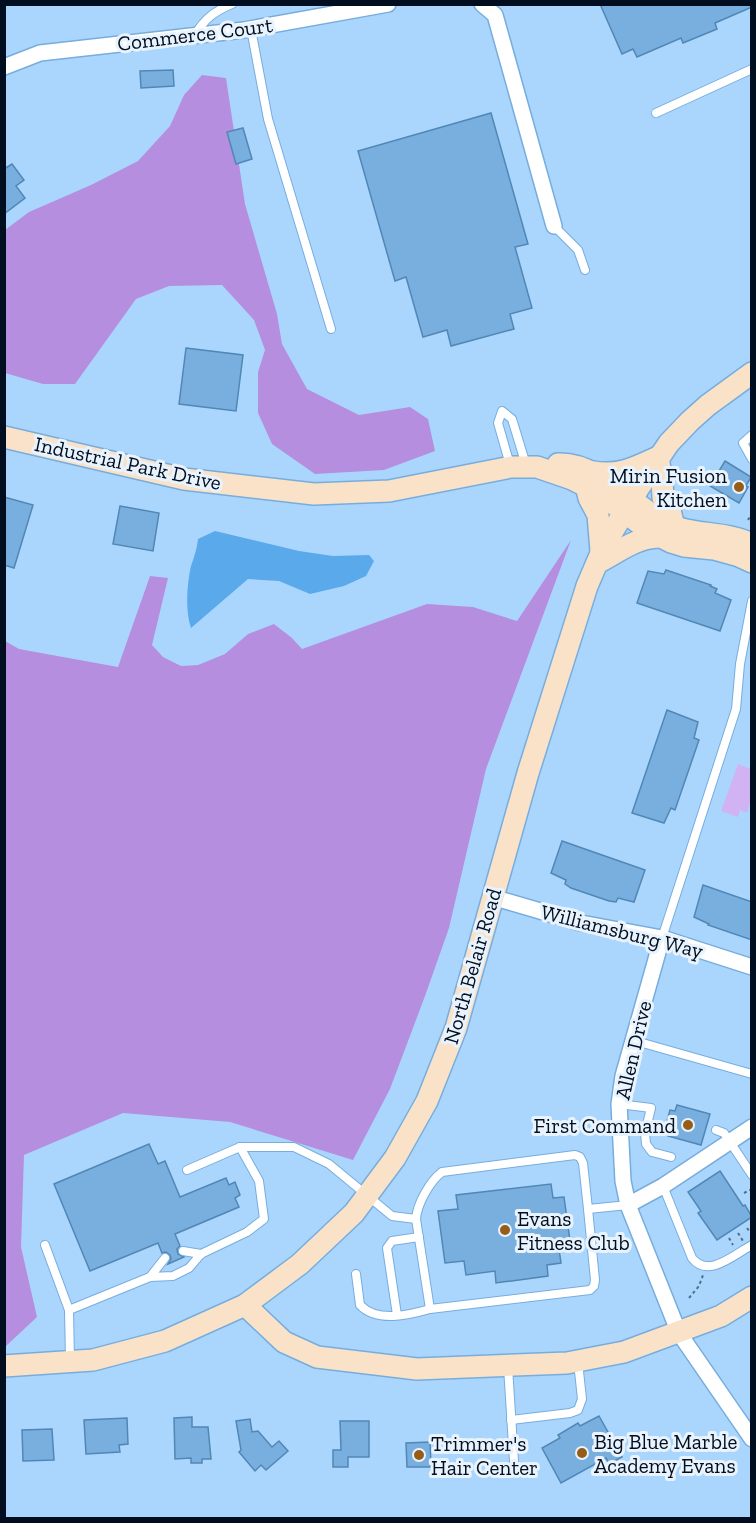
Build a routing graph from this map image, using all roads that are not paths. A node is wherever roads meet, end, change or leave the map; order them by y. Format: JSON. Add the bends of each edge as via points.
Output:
{"nodes":[{"id":1,"x":232,"y":4,"type":"edge"},
{"id":2,"x":388,"y":4,"type":"edge"},
{"id":3,"x":482,"y":4,"type":"edge"},
{"id":4,"x":251,"y":28,"type":"junction"},
{"id":5,"x":195,"y":35,"type":"junction"},
{"id":6,"x":4,"y":67,"type":"edge"},
{"id":7,"x":752,"y":69,"type":"edge"},
{"id":8,"x":656,"y":113,"type":"dead end"},
{"id":9,"x":554,"y":226,"type":"joint"},
{"id":10,"x":585,"y":270,"type":"dead end"},
{"id":11,"x":331,"y":329,"type":"dead end"},
{"id":12,"x":752,"y":373,"type":"edge"},
{"id":13,"x":752,"y":435,"type":"edge"},
{"id":14,"x":4,"y":437,"type":"edge"},
{"id":15,"x":658,"y":458,"type":"junction"},
{"id":16,"x":752,"y":459,"type":"edge"},
{"id":17,"x":525,"y":467,"type":"junction"},
{"id":18,"x":589,"y":479,"type":"junction"},
{"id":19,"x":628,"y":506,"type":"junction"},
{"id":20,"x":667,"y":532,"type":"junction"},
{"id":21,"x":752,"y":544,"type":"edge"},
{"id":22,"x":599,"y":558,"type":"junction"},
{"id":23,"x":752,"y":562,"type":"edge"},
{"id":24,"x":752,"y":601,"type":"edge"},
{"id":25,"x":492,"y":897,"type":"junction"},
{"id":26,"x":662,"y":938,"type":"junction"},
{"id":27,"x":752,"y":967,"type":"edge"},
{"id":28,"x":632,"y":1040,"type":"junction"},
{"id":29,"x":752,"y":1074,"type":"edge"},
{"id":30,"x":619,"y":1104,"type":"junction"},
{"id":31,"x":752,"y":1127,"type":"edge"},
{"id":32,"x":716,"y":1130,"type":"dead end"},
{"id":33,"x":730,"y":1142,"type":"junction"},
{"id":34,"x":240,"y":1147,"type":"junction"},
{"id":35,"x":671,"y":1157,"type":"dead end"},
{"id":36,"x":187,"y":1170,"type":"dead end"},
{"id":37,"x":752,"y":1175,"type":"edge"},
{"id":38,"x":663,"y":1186,"type":"junction"},
{"id":39,"x":367,"y":1196,"type":"junction"},
{"id":40,"x":628,"y":1205,"type":"junction"},
{"id":41,"x":588,"y":1209,"type":"junction"},
{"id":42,"x":416,"y":1219,"type":"junction"},
{"id":43,"x":419,"y":1237,"type":"junction"},
{"id":44,"x":747,"y":1243,"type":"edge"},
{"id":45,"x":45,"y":1245,"type":"dead end"},
{"id":46,"x":183,"y":1251,"type":"dead end"},
{"id":47,"x":201,"y":1254,"type":"junction"},
{"id":48,"x":165,"y":1258,"type":"dead end"},
{"id":49,"x":356,"y":1274,"type":"dead end"},
{"id":50,"x":150,"y":1277,"type":"junction"},
{"id":51,"x":752,"y":1297,"type":"edge"},
{"id":52,"x":245,"y":1305,"type":"junction"},
{"id":53,"x":430,"y":1309,"type":"junction"},
{"id":54,"x":69,"y":1310,"type":"junction"},
{"id":55,"x":397,"y":1315,"type":"junction"},
{"id":56,"x":679,"y":1333,"type":"junction"},
{"id":57,"x":578,"y":1361,"type":"junction"},
{"id":58,"x":70,"y":1362,"type":"junction"},
{"id":59,"x":508,"y":1365,"type":"junction"},
{"id":60,"x":4,"y":1366,"type":"edge"},
{"id":61,"x":512,"y":1420,"type":"junction"},
{"id":62,"x":752,"y":1439,"type":"edge"},
{"id":63,"x":514,"y":1461,"type":"dead end"}],
"edges":[{"from":1,"to":5,"type":"lane","via":[[203,22]]},
{"from":2,"to":4,"type":"street","name":"Commerce Court"},
{"from":3,"to":9,"type":"street","via":[[495,15]]},
{"from":4,"to":5,"type":"street","name":"Commerce Court"},
{"from":4,"to":11,"type":"lane","via":[[268,119]]},
{"from":5,"to":6,"type":"street","name":"Commerce Court","via":[[40,53]]},
{"from":7,"to":8,"type":"lane"},
{"from":9,"to":10,"type":"lane","via":[[578,250]]},
{"from":12,"to":15,"type":"street","name":"North Belair Road","via":[[690,421]]},
{"from":13,"to":16,"type":"lane","via":[[743,443]]},
{"from":14,"to":17,"type":"street","name":"Industrial Park Drive","via":[[184,479],[314,494],[389,490]]},
{"from":15,"to":18,"type":"street","via":[[623,473]]},
{"from":15,"to":19,"type":"street","name":"North Belair Road"},
{"from":15,"to":20,"type":"street","via":[[663,498],[670,510]]},
{"from":17,"to":17,"type":"lane","via":[[512,419],[502,411],[498,423]]},
{"from":17,"to":18,"type":"street","name":"Industrial Park Drive","via":[[572,479]]},
{"from":18,"to":19,"type":"street","name":"Industrial Park Drive"},
{"from":18,"to":22,"type":"street","via":[[589,498],[598,515]]},
{"from":19,"to":20,"type":"street","name":"Industrial Park Drive"},
{"from":19,"to":22,"type":"street","name":"North Belair Road"},
{"from":20,"to":21,"type":"street","via":[[718,535]]},
{"from":20,"to":22,"type":"street"},
{"from":20,"to":23,"type":"street","via":[[684,546],[726,552]]},
{"from":22,"to":25,"type":"street","name":"North Belair Road","via":[[587,586]]},
{"from":24,"to":26,"type":"lane","via":[[736,709]]},
{"from":25,"to":26,"type":"street","name":"Williamsburg Way","via":[[581,923]]},
{"from":25,"to":39,"type":"street","name":"North Belair Road","via":[[456,1028],[427,1101],[395,1158]]},
{"from":26,"to":27,"type":"street","name":"Williamsburg Way"},
{"from":26,"to":28,"type":"street","name":"Allen Drive"},
{"from":28,"to":29,"type":"lane"},
{"from":28,"to":30,"type":"street","name":"Allen Drive"},
{"from":30,"to":35,"type":"lane","via":[[651,1108],[646,1144],[652,1152]]},
{"from":30,"to":40,"type":"street","name":"Allen Drive"},
{"from":31,"to":33,"type":"street"},
{"from":32,"to":33,"type":"lane"},
{"from":33,"to":37,"type":"lane"},
{"from":33,"to":38,"type":"street"},
{"from":34,"to":36,"type":"lane"},
{"from":34,"to":39,"type":"lane","via":[[294,1147],[329,1164]]},
{"from":34,"to":47,"type":"lane","via":[[259,1181],[264,1219],[247,1232]]},
{"from":38,"to":40,"type":"street"},
{"from":38,"to":44,"type":"lane","via":[[697,1264],[717,1265]]},
{"from":39,"to":42,"type":"lane","via":[[392,1216]]},
{"from":39,"to":52,"type":"street","name":"North Belair Road","via":[[300,1263]]},
{"from":40,"to":41,"type":"lane"},
{"from":40,"to":56,"type":"street","name":"Allen Drive"},
{"from":41,"to":42,"type":"lane","via":[[583,1163],[575,1155],[442,1172],[435,1176]]},
{"from":41,"to":53,"type":"lane","via":[[595,1280],[590,1290]]},
{"from":42,"to":43,"type":"lane"},
{"from":43,"to":53,"type":"lane"},
{"from":43,"to":55,"type":"lane","via":[[392,1241],[387,1248]]},
{"from":45,"to":54,"type":"lane"},
{"from":46,"to":47,"type":"lane"},
{"from":47,"to":50,"type":"lane","via":[[189,1268],[173,1276]]},
{"from":48,"to":50,"type":"lane"},
{"from":49,"to":55,"type":"lane","via":[[364,1310],[383,1316]]},
{"from":50,"to":54,"type":"lane"},
{"from":51,"to":56,"type":"street","via":[[721,1316]]},
{"from":52,"to":58,"type":"street","name":"North Belair Road","via":[[165,1341],[93,1360]]},
{"from":52,"to":59,"type":"street","via":[[284,1342],[317,1357],[417,1369]]},
{"from":53,"to":55,"type":"lane"},
{"from":54,"to":58,"type":"lane"},
{"from":56,"to":57,"type":"street","via":[[624,1352]]},
{"from":56,"to":62,"type":"street","name":"Allen Drive"},
{"from":57,"to":59,"type":"street"},
{"from":57,"to":61,"type":"lane","via":[[582,1399],[578,1410]]},
{"from":58,"to":60,"type":"street","name":"North Belair Road"},
{"from":59,"to":61,"type":"lane"},
{"from":61,"to":63,"type":"lane"}]}
